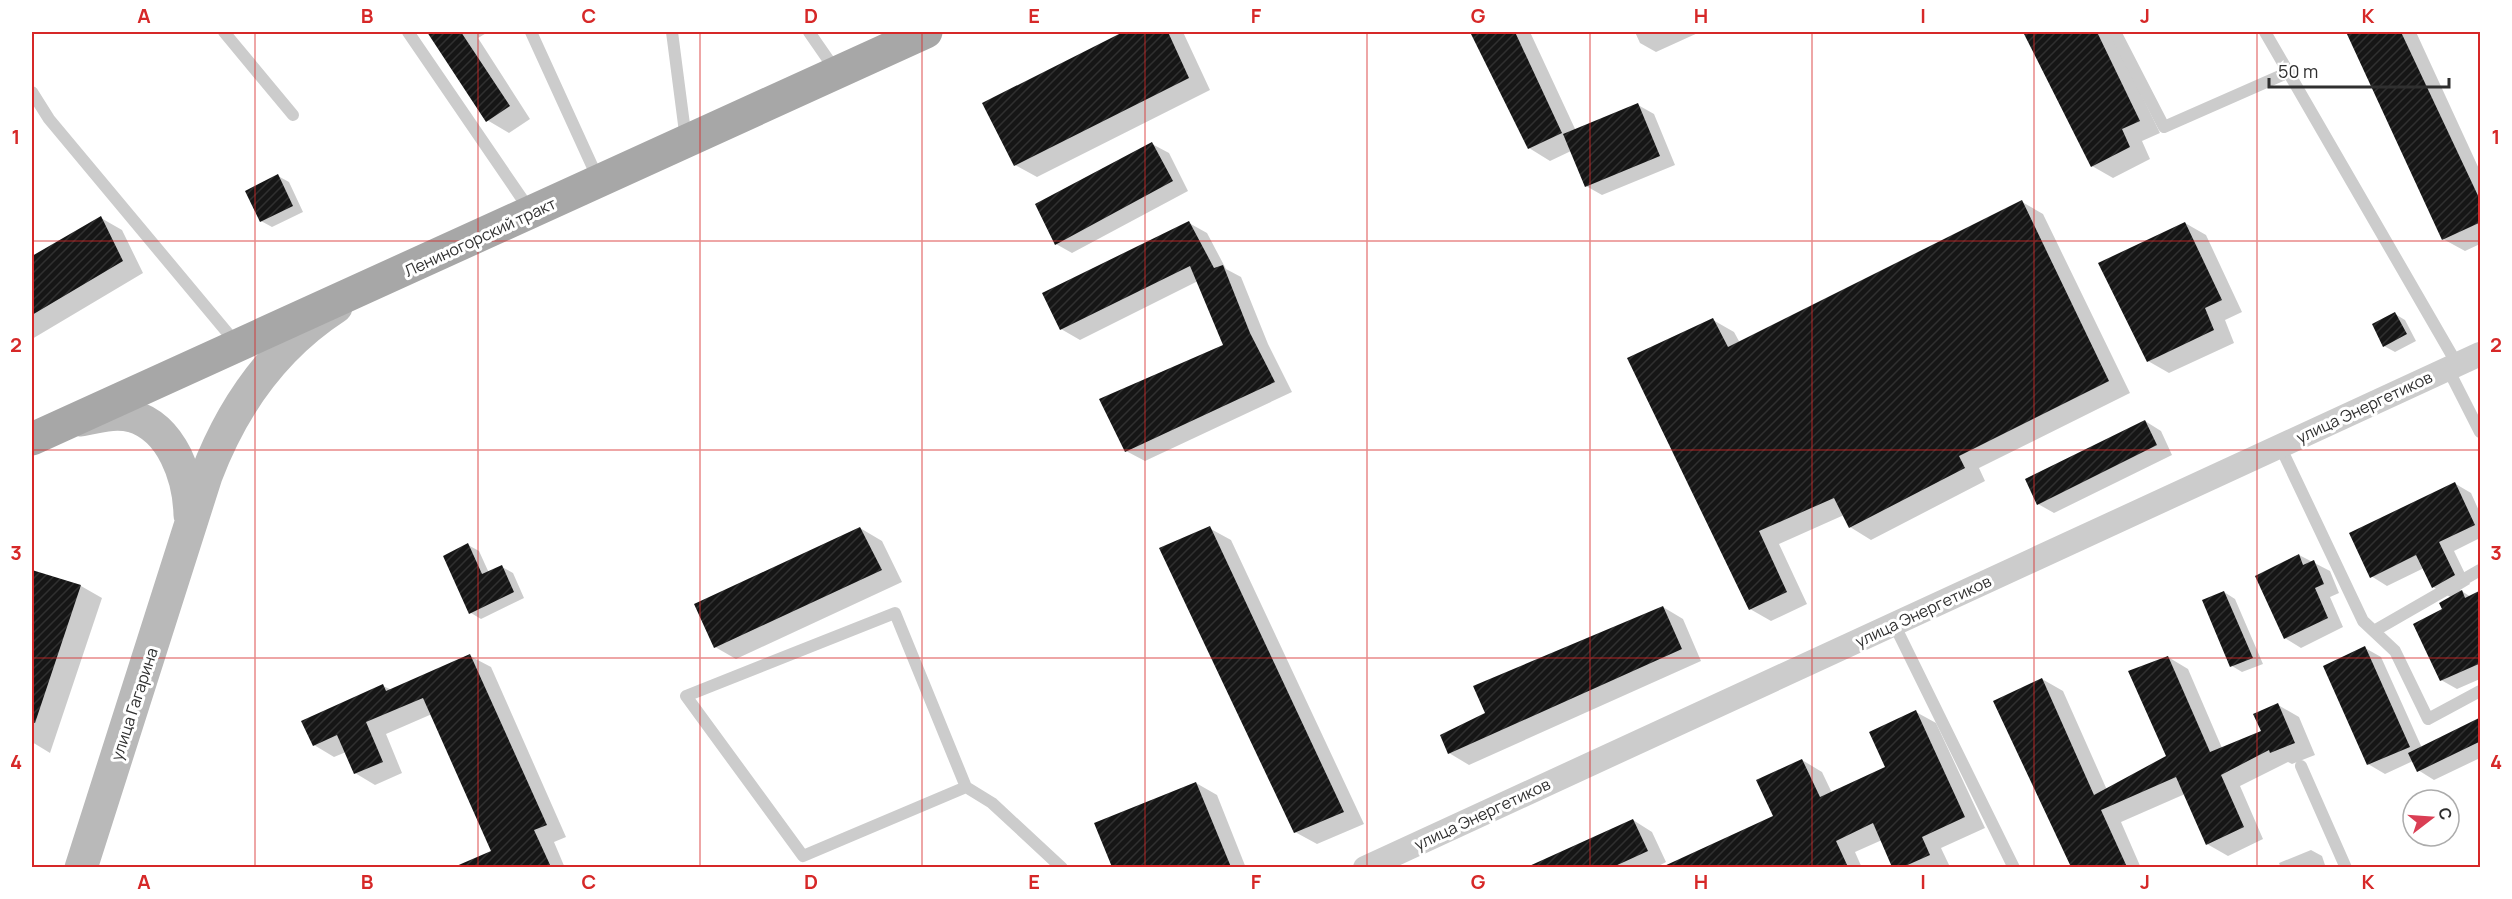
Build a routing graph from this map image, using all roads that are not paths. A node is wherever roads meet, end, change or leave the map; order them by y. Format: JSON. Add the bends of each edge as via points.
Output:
{"nodes":[{"id":1,"x":224,"y":32,"type":"edge"},
{"id":2,"x":408,"y":32,"type":"edge"},
{"id":3,"x":531,"y":32,"type":"edge"},
{"id":4,"x":672,"y":32,"type":"edge"},
{"id":5,"x":809,"y":32,"type":"edge"},
{"id":6,"x":926,"y":32,"type":"edge"},
{"id":7,"x":2115,"y":32,"type":"edge"},
{"id":8,"x":2265,"y":32,"type":"edge"},
{"id":9,"x":837,"y":72,"type":"junction"},
{"id":10,"x":2289,"y":72,"type":"junction"},
{"id":11,"x":32,"y":92,"type":"edge"},
{"id":12,"x":294,"y":115,"type":"dead end"},
{"id":13,"x":687,"y":142,"type":"junction"},
{"id":14,"x":599,"y":182,"type":"junction"},
{"id":15,"x":532,"y":213,"type":"junction"},
{"id":16,"x":359,"y":292,"type":"junction"},
{"id":17,"x":239,"y":346,"type":"junction"},
{"id":18,"x":2481,"y":354,"type":"edge"},
{"id":19,"x":2452,"y":367,"type":"junction"},
{"id":20,"x":71,"y":422,"type":"junction"},
{"id":21,"x":2481,"y":432,"type":"edge"},
{"id":22,"x":32,"y":440,"type":"edge"},
{"id":23,"x":2280,"y":446,"type":"junction"},
{"id":24,"x":186,"y":540,"type":"junction"},
{"id":25,"x":2481,"y":570,"type":"edge"},
{"id":26,"x":1894,"y":624,"type":"junction"},
{"id":27,"x":2374,"y":631,"type":"junction"},
{"id":28,"x":2481,"y":691,"type":"edge"},
{"id":29,"x":2301,"y":766,"type":"dead end"},
{"id":30,"x":966,"y":787,"type":"junction"},
{"id":31,"x":81,"y":867,"type":"edge"},
{"id":32,"x":1062,"y":867,"type":"edge"},
{"id":33,"x":1365,"y":867,"type":"edge"},
{"id":34,"x":2014,"y":867,"type":"edge"},
{"id":35,"x":2346,"y":867,"type":"edge"}],
"edges":[{"from":1,"to":12,"type":"lane"},
{"from":2,"to":15,"type":"lane"},
{"from":3,"to":14,"type":"lane"},
{"from":4,"to":13,"type":"lane"},
{"from":5,"to":9,"type":"lane"},
{"from":6,"to":9,"type":"main road","name":"Лениногорский тракт"},
{"from":7,"to":10,"type":"lane","via":[[2164,127]]},
{"from":8,"to":10,"type":"lane"},
{"from":9,"to":13,"type":"main road","name":"Лениногорский тракт"},
{"from":10,"to":19,"type":"lane"},
{"from":11,"to":17,"type":"lane","via":[[49,119]]},
{"from":13,"to":14,"type":"main road","name":"Лениногорский тракт"},
{"from":14,"to":15,"type":"main road","name":"Лениногорский тракт"},
{"from":15,"to":16,"type":"main road","name":"Лениногорский тракт"},
{"from":16,"to":17,"type":"main road","name":"Лениногорский тракт"},
{"from":16,"to":24,"type":"street","name":"улица Гагарина","via":[[301,335],[243,398],[214,455]]},
{"from":17,"to":20,"type":"main road","name":"Лениногорский тракт"},
{"from":18,"to":19,"type":"street","name":"улица Энергетиков"},
{"from":19,"to":21,"type":"lane"},
{"from":19,"to":23,"type":"street","name":"улица Энергетиков"},
{"from":20,"to":22,"type":"main road","name":"Лениногорский тракт"},
{"from":20,"to":24,"type":"street","name":"улица Гагарина","via":[[125,415],[148,424],[161,436],[186,480],[190,518]]},
{"from":23,"to":26,"type":"street","name":"улица Энергетиков"},
{"from":23,"to":27,"type":"lane","via":[[2363,621]]},
{"from":24,"to":31,"type":"street","name":"улица Гагарина"},
{"from":25,"to":27,"type":"lane"},
{"from":26,"to":33,"type":"street","name":"улица Энергетиков"},
{"from":26,"to":34,"type":"lane"},
{"from":27,"to":28,"type":"lane","via":[[2395,651],[2428,719]]},
{"from":29,"to":35,"type":"lane"},
{"from":30,"to":30,"type":"lane","via":[[803,856],[686,696],[895,613]]},
{"from":30,"to":32,"type":"lane","via":[[992,803]]}]}
